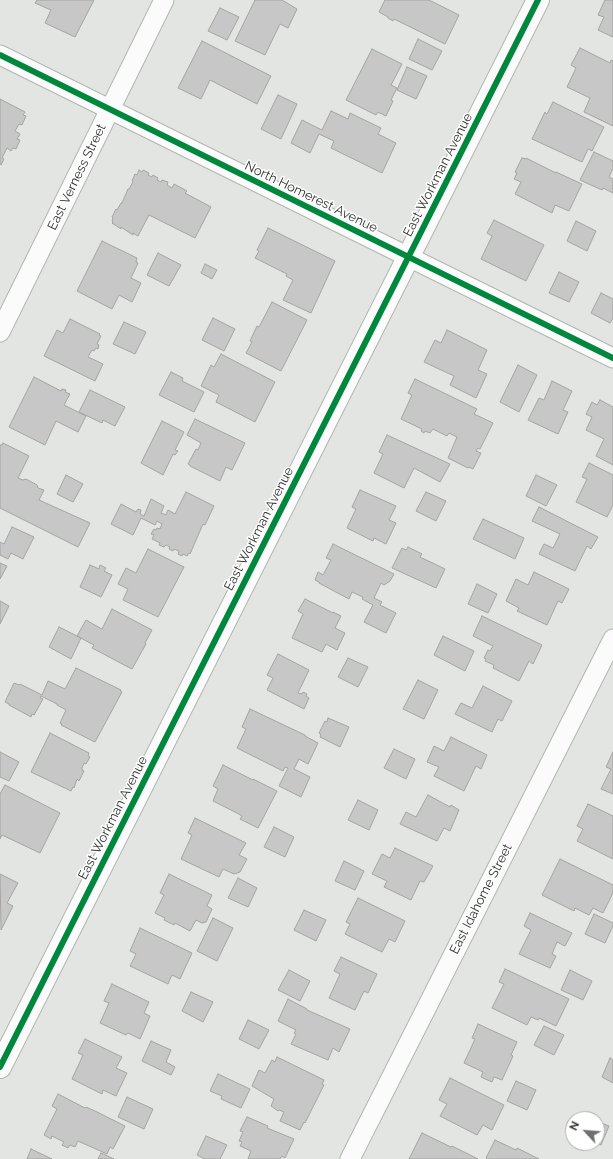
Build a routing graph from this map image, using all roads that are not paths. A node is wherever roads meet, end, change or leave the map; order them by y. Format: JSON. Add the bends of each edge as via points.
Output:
{"nodes":[{"id":1,"x":164,"y":0,"type":"edge"},
{"id":2,"x":538,"y":0,"type":"edge"},
{"id":3,"x":0,"y":55,"type":"edge"},
{"id":4,"x":110,"y":109,"type":"junction"},
{"id":5,"x":409,"y":257,"type":"junction"},
{"id":6,"x":0,"y":332,"type":"edge"},
{"id":7,"x":613,"y":358,"type":"edge"},
{"id":8,"x":613,"y":639,"type":"edge"},
{"id":9,"x":0,"y":1067,"type":"edge"},
{"id":10,"x":350,"y":1159,"type":"edge"}],
"edges":[{"from":1,"to":4,"type":"street","name":"East Verness Street"},
{"from":2,"to":5,"type":"street","name":"East Workman Avenue"},
{"from":3,"to":4,"type":"street","name":"North Homerest Avenue"},
{"from":4,"to":5,"type":"street","name":"North Homerest Avenue"},
{"from":4,"to":6,"type":"street","name":"East Verness Street"},
{"from":5,"to":7,"type":"street","name":"North Homerest Avenue"},
{"from":5,"to":9,"type":"street","name":"East Workman Avenue"},
{"from":8,"to":10,"type":"street","name":"East Idahome Street"}]}
